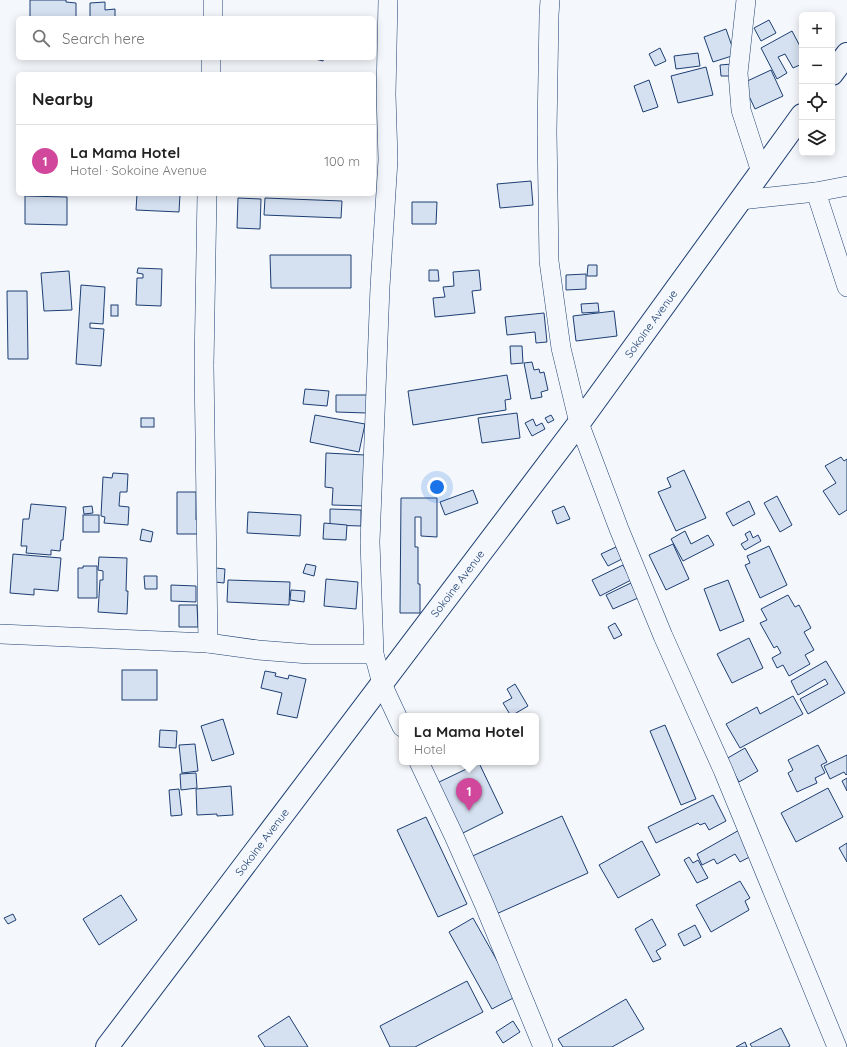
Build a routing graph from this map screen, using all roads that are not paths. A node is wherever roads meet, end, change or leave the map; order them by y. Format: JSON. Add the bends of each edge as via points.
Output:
{"nodes":[{"id":1,"x":213,"y":0,"type":"edge"},
{"id":2,"x":388,"y":0,"type":"edge"},
{"id":3,"x":550,"y":0,"type":"edge"},
{"id":4,"x":746,"y":0,"type":"edge"},
{"id":5,"x":213,"y":16,"type":"edge"},
{"id":6,"x":847,"y":54,"type":"edge"},
{"id":7,"x":211,"y":60,"type":"edge"},
{"id":8,"x":835,"y":70,"type":"edge"},
{"id":9,"x":210,"y":72,"type":"edge"},
{"id":10,"x":799,"y":120,"type":"edge"},
{"id":11,"x":761,"y":172,"type":"junction"},
{"id":12,"x":847,"y":186,"type":"edge"},
{"id":13,"x":816,"y":192,"type":"junction"},
{"id":14,"x":207,"y":196,"type":"edge"},
{"id":15,"x":741,"y":200,"type":"junction"},
{"id":16,"x":847,"y":287,"type":"edge"},
{"id":17,"x":578,"y":422,"type":"junction"},
{"id":18,"x":0,"y":634,"type":"edge"},
{"id":19,"x":208,"y":643,"type":"junction"},
{"id":20,"x":374,"y":654,"type":"junction"},
{"id":21,"x":382,"y":684,"type":"junction"},
{"id":22,"x":399,"y":721,"type":"edge"},
{"id":23,"x":420,"y":765,"type":"edge"},
{"id":24,"x":107,"y":1047,"type":"edge"},
{"id":25,"x":543,"y":1047,"type":"edge"},
{"id":26,"x":837,"y":1047,"type":"edge"}],
"edges":[{"from":1,"to":5,"type":"street"},
{"from":2,"to":20,"type":"street","via":[[388,160],[380,287],[370,542]]},
{"from":3,"to":17,"type":"street","via":[[547,131],[549,261],[561,348]]},
{"from":4,"to":11,"type":"street","via":[[738,73],[741,110]]},
{"from":6,"to":8,"type":"street"},
{"from":7,"to":9,"type":"street"},
{"from":10,"to":11,"type":"street","name":"Sokoine Avenue"},
{"from":11,"to":15,"type":"street","name":"Sokoine Avenue"},
{"from":12,"to":13,"type":"street"},
{"from":13,"to":15,"type":"street"},
{"from":13,"to":16,"type":"street"},
{"from":14,"to":19,"type":"street","via":[[204,366]]},
{"from":15,"to":17,"type":"street","name":"Sokoine Avenue"},
{"from":17,"to":21,"type":"street","name":"Sokoine Avenue"},
{"from":17,"to":26,"type":"street","via":[[663,636],[723,770]]},
{"from":18,"to":19,"type":"street"},
{"from":19,"to":20,"type":"street","via":[[309,654]]},
{"from":20,"to":21,"type":"street"},
{"from":21,"to":22,"type":"street"},
{"from":21,"to":24,"type":"street","name":"Sokoine Avenue"},
{"from":23,"to":25,"type":"street","via":[[484,904]]}]}
